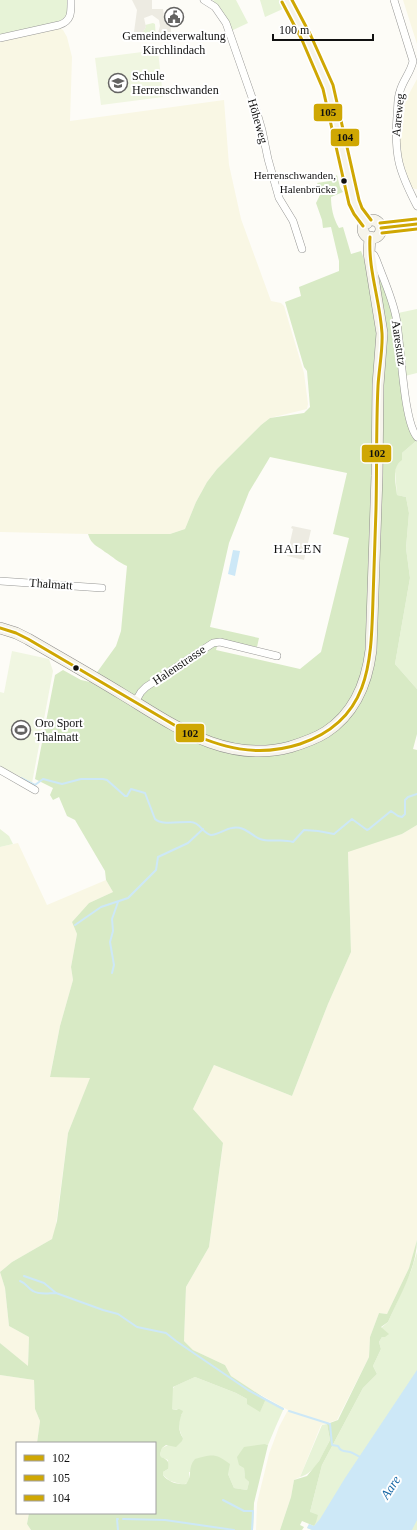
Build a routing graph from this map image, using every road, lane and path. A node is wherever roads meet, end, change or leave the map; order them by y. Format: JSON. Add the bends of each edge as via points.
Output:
{"nodes":[{"id":1,"x":71,"y":0,"type":"edge"},
{"id":2,"x":204,"y":0,"type":"edge"},
{"id":3,"x":286,"y":0,"type":"edge"},
{"id":4,"x":394,"y":0,"type":"edge"},
{"id":5,"x":0,"y":38,"type":"edge"},
{"id":6,"x":417,"y":206,"type":"edge"},
{"id":7,"x":366,"y":222,"type":"junction"},
{"id":8,"x":417,"y":224,"type":"edge"},
{"id":9,"x":381,"y":228,"type":"junction"},
{"id":10,"x":370,"y":237,"type":"junction"},
{"id":11,"x":302,"y":249,"type":"dead end"},
{"id":12,"x":369,"y":253,"type":"junction"},
{"id":13,"x":417,"y":437,"type":"edge"},
{"id":14,"x":0,"y":581,"type":"edge"},
{"id":15,"x":102,"y":588,"type":"dead end"},
{"id":16,"x":0,"y":628,"type":"edge"},
{"id":17,"x":277,"y":656,"type":"dead end"},
{"id":18,"x":135,"y":702,"type":"junction"},
{"id":19,"x":0,"y":770,"type":"edge"},
{"id":20,"x":36,"y":790,"type":"dead end"}],
"edges":[{"from":1,"to":5,"type":"street","via":[[71,16],[65,23]]},
{"from":2,"to":11,"type":"street","name":"Höheweg","via":[[215,7],[226,23],[255,106],[279,198],[293,221]]},
{"from":3,"to":7,"type":"main road","via":[[328,87],[354,202]]},
{"from":4,"to":6,"type":"street","name":"Aareweg","via":[[413,61],[399,95],[396,148],[402,175]]},
{"from":7,"to":9,"type":"main road","via":[[376,221]]},
{"from":7,"to":10,"type":"main road","via":[[364,231]]},
{"from":8,"to":9,"type":"main road"},
{"from":9,"to":10,"type":"main road","via":[[378,236]]},
{"from":10,"to":12,"type":"main road"},
{"from":12,"to":13,"type":"street","name":"Aarestutz","via":[[376,259],[396,315],[407,403],[412,428]]},
{"from":12,"to":18,"type":"main road","via":[[381,320],[382,345],[378,385],[371,650],[369,667],[360,693],[344,717],[320,736],[302,744],[250,752],[231,749],[196,737]]},
{"from":14,"to":15,"type":"street","name":"Thalmatt"},
{"from":16,"to":18,"type":"main road","via":[[28,639]]},
{"from":17,"to":18,"type":"street","name":"Halenstrasse","via":[[220,642],[213,643],[146,687]]},
{"from":19,"to":20,"type":"street"}]}
